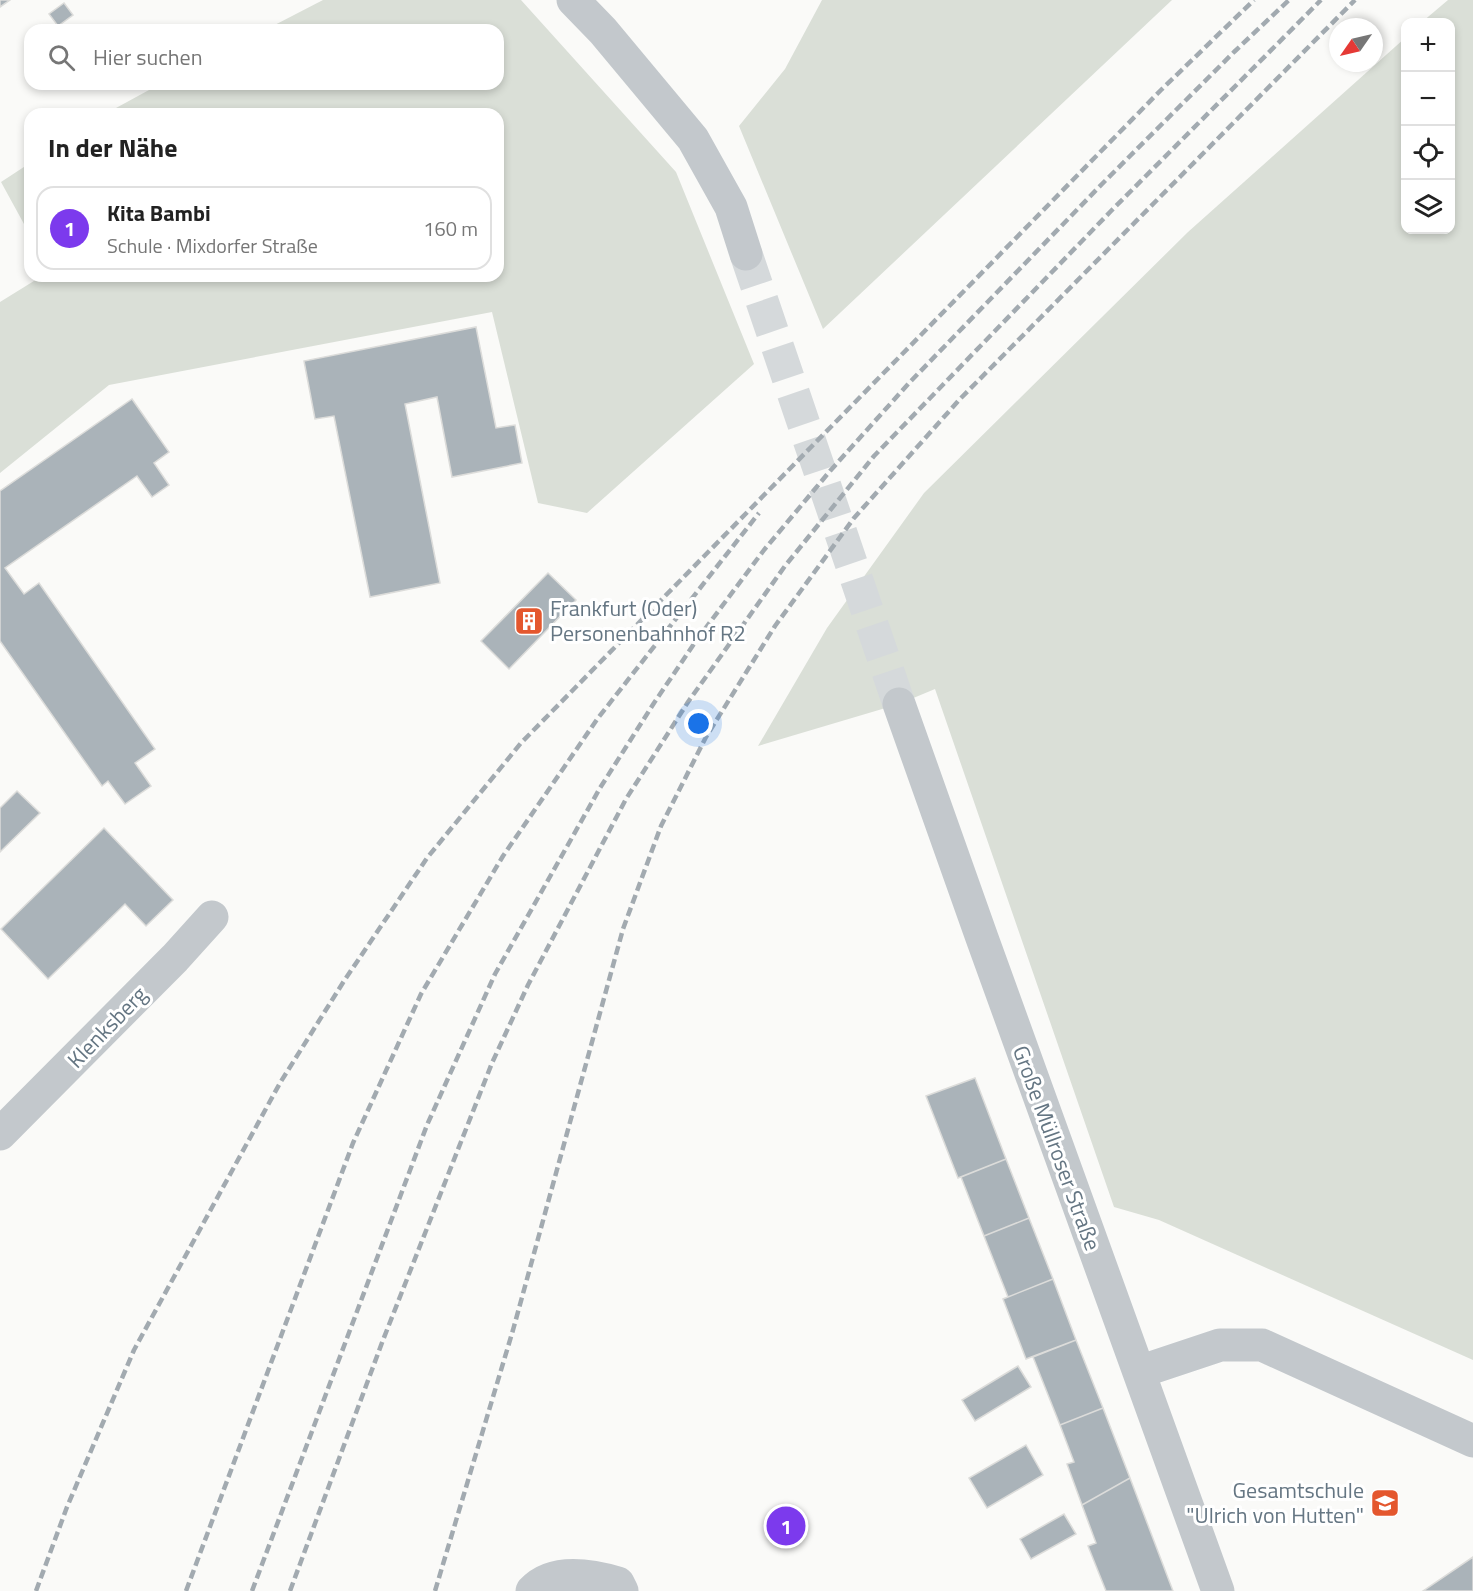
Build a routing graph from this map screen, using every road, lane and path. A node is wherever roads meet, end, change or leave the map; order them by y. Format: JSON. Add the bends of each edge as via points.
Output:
{"nodes":[{"id":1,"x":573,"y":0,"type":"edge"},
{"id":2,"x":746,"y":254,"type":"tunnel mouth"},
{"id":3,"x":899,"y":704,"type":"tunnel mouth"},
{"id":4,"x":212,"y":917,"type":"dead end"},
{"id":5,"x":0,"y":1134,"type":"edge"},
{"id":6,"x":1138,"y":1372,"type":"junction"},
{"id":7,"x":1473,"y":1441,"type":"edge"},
{"id":8,"x":532,"y":1591,"type":"edge"},
{"id":9,"x":622,"y":1591,"type":"edge"},
{"id":10,"x":1218,"y":1591,"type":"edge"}],
"edges":[{"from":1,"to":2,"type":"street","via":[[693,139],[731,207]]},
{"from":3,"to":6,"type":"street","name":"Große Müllroser Straße"},
{"from":4,"to":5,"type":"street","name":"Klenksberg"},
{"from":6,"to":7,"type":"street","via":[[1220,1345],[1262,1345]]},
{"from":6,"to":10,"type":"street","name":"Große Müllroser Straße"},
{"from":8,"to":9,"type":"street","via":[[540,1582],[564,1575],[597,1577],[618,1583]]}]}
